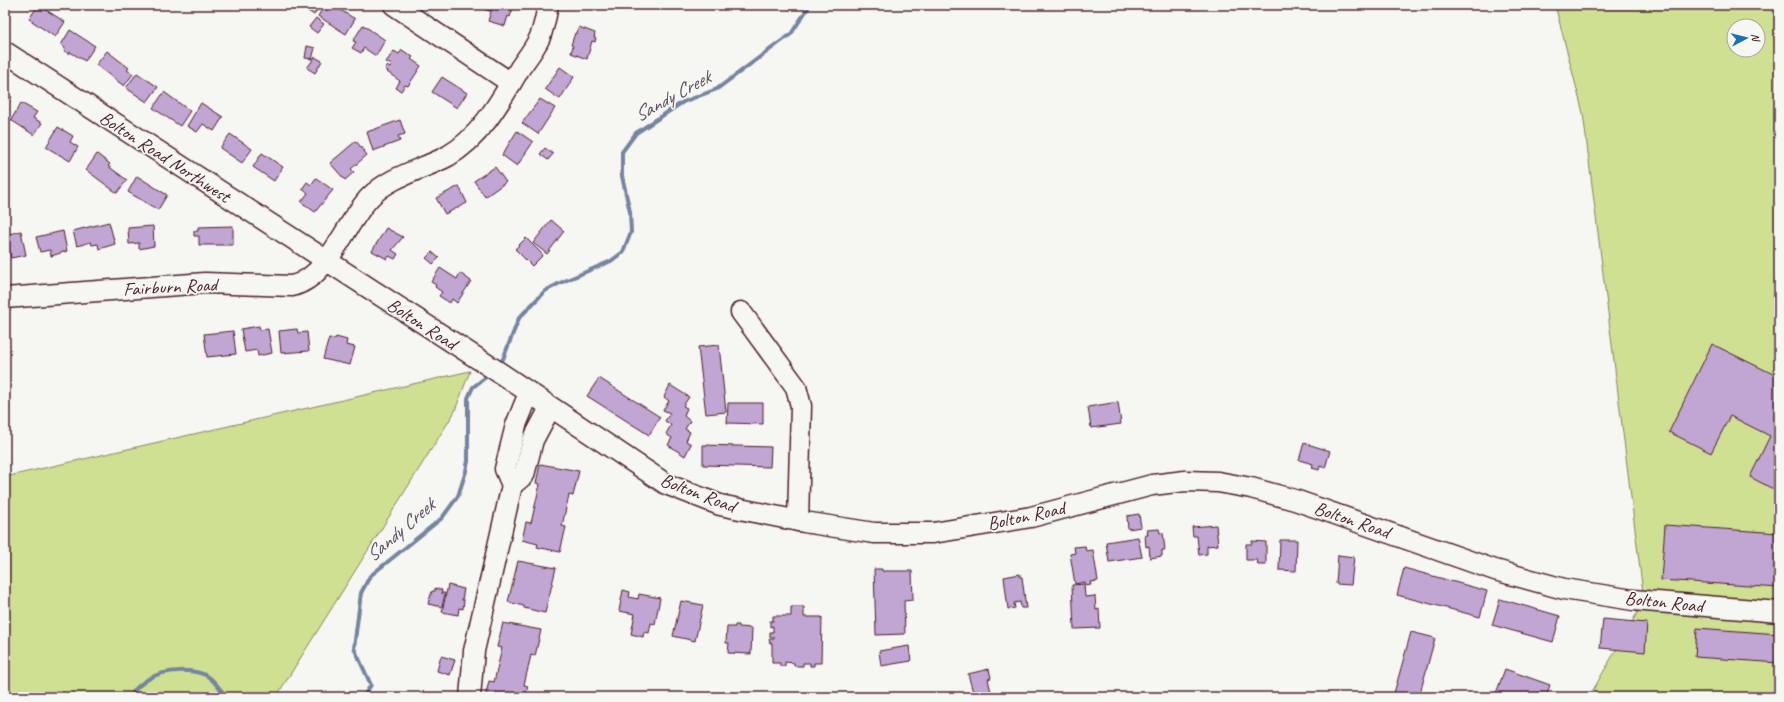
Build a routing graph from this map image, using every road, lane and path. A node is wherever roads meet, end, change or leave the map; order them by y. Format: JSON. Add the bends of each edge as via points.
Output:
{"nodes":[{"id":1,"x":394,"y":5,"type":"edge"},
{"id":2,"x":548,"y":5,"type":"edge"},
{"id":3,"x":5,"y":52,"type":"edge"},
{"id":4,"x":511,"y":83,"type":"junction"},
{"id":5,"x":326,"y":261,"type":"junction"},
{"id":6,"x":5,"y":298,"type":"edge"},
{"id":7,"x":741,"y":312,"type":"dead end"},
{"id":8,"x":529,"y":393,"type":"junction"},
{"id":9,"x":550,"y":408,"type":"junction"},
{"id":10,"x":512,"y":438,"type":"junction"},
{"id":11,"x":532,"y":444,"type":"junction"},
{"id":12,"x":512,"y":485,"type":"junction"},
{"id":13,"x":798,"y":521,"type":"junction"},
{"id":14,"x":1779,"y":612,"type":"edge"},
{"id":15,"x":470,"y":697,"type":"edge"}],
"edges":[{"from":1,"to":4,"type":"street"},
{"from":2,"to":4,"type":"street","name":"Fairburn Road","via":[[540,37]]},
{"from":3,"to":5,"type":"street","name":"Bolton Road Northwest"},
{"from":4,"to":5,"type":"street","name":"Fairburn Road","via":[[481,128],[464,146],[396,178],[371,196],[356,213]]},
{"from":5,"to":6,"type":"street","name":"Fairburn Road","via":[[310,278],[292,286],[206,284]]},
{"from":5,"to":8,"type":"street","name":"Bolton Road"},
{"from":7,"to":13,"type":"street","via":[[798,393],[801,406]]},
{"from":8,"to":9,"type":"street","name":"Bolton Road"},
{"from":8,"to":10,"type":"street"},
{"from":9,"to":11,"type":"street"},
{"from":9,"to":13,"type":"street","name":"Bolton Road","via":[[666,484],[720,505]]},
{"from":10,"to":11,"type":"street"},
{"from":10,"to":12,"type":"street","via":[[505,469]]},
{"from":11,"to":12,"type":"street","via":[[524,475]]},
{"from":12,"to":15,"type":"street","via":[[474,651]]},
{"from":13,"to":14,"type":"street","name":"Bolton Road","via":[[874,534],[933,533],[1031,517],[1152,485],[1184,481],[1218,482],[1295,500],[1495,570],[1564,589],[1633,600]]}]}
